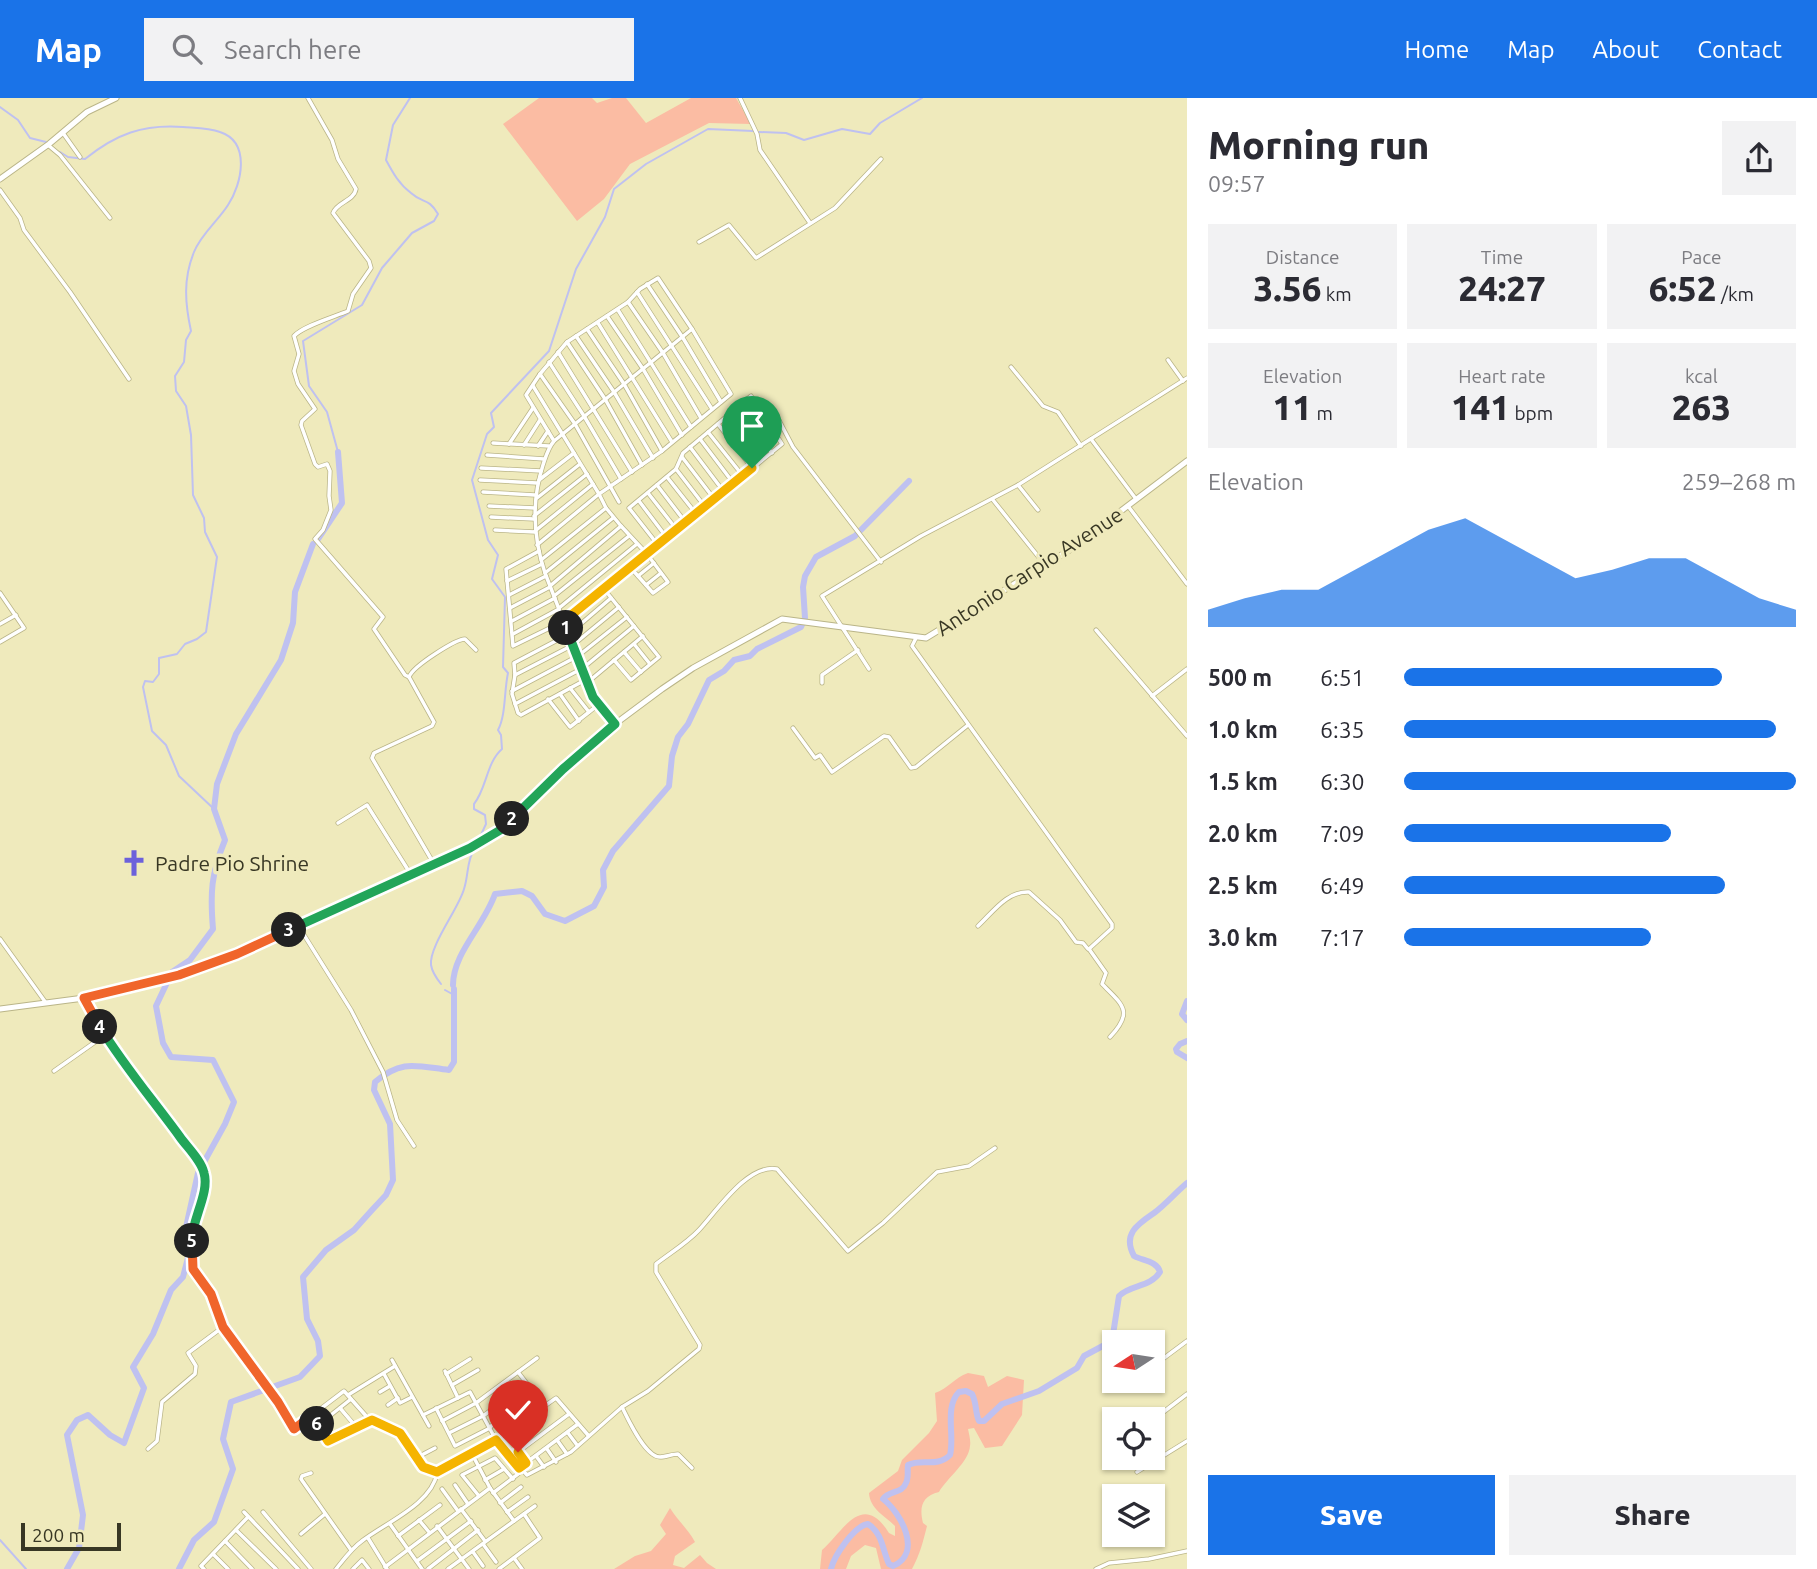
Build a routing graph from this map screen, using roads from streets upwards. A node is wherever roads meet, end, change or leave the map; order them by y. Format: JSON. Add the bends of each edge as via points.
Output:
{"nodes":[{"id":1,"x":116,"y":98,"type":"edge"},
{"id":2,"x":309,"y":98,"type":"edge"},
{"id":3,"x":740,"y":98,"type":"edge"},
{"id":4,"x":62,"y":132,"type":"junction"},
{"id":5,"x":48,"y":145,"type":"junction"},
{"id":6,"x":80,"y":157,"type":"dead end"},
{"id":7,"x":881,"y":159,"type":"dead end"},
{"id":8,"x":0,"y":179,"type":"edge"},
{"id":9,"x":0,"y":190,"type":"edge"},
{"id":10,"x":110,"y":218,"type":"dead end"},
{"id":11,"x":810,"y":224,"type":"junction"},
{"id":12,"x":699,"y":243,"type":"dead end"},
{"id":13,"x":647,"y":284,"type":"junction"},
{"id":14,"x":637,"y":292,"type":"junction"},
{"id":15,"x":628,"y":302,"type":"junction"},
{"id":16,"x":618,"y":309,"type":"junction"},
{"id":17,"x":607,"y":316,"type":"junction"},
{"id":18,"x":597,"y":323,"type":"junction"},
{"id":19,"x":587,"y":329,"type":"junction"},
{"id":20,"x":692,"y":329,"type":"junction"},
{"id":21,"x":576,"y":336,"type":"junction"},
{"id":22,"x":683,"y":338,"type":"junction"},
{"id":23,"x":566,"y":342,"type":"junction"},
{"id":24,"x":673,"y":345,"type":"junction"},
{"id":25,"x":558,"y":352,"type":"junction"},
{"id":26,"x":663,"y":354,"type":"junction"},
{"id":27,"x":1168,"y":360,"type":"dead end"},
{"id":28,"x":549,"y":362,"type":"junction"},
{"id":29,"x":653,"y":362,"type":"junction"},
{"id":30,"x":1011,"y":367,"type":"dead end"},
{"id":31,"x":643,"y":369,"type":"junction"},
{"id":32,"x":540,"y":374,"type":"junction"},
{"id":33,"x":633,"y":377,"type":"junction"},
{"id":34,"x":129,"y":379,"type":"dead end"},
{"id":35,"x":1185,"y":380,"type":"edge"},
{"id":36,"x":624,"y":384,"type":"junction"},
{"id":37,"x":533,"y":385,"type":"junction"},
{"id":38,"x":614,"y":392,"type":"junction"},
{"id":39,"x":605,"y":400,"type":"junction"},
{"id":40,"x":721,"y":402,"type":"junction"},
{"id":41,"x":758,"y":406,"type":"junction"},
{"id":42,"x":533,"y":408,"type":"junction"},
{"id":43,"x":594,"y":408,"type":"junction"},
{"id":44,"x":712,"y":410,"type":"junction"},
{"id":45,"x":774,"y":411,"type":"dead end"},
{"id":46,"x":584,"y":416,"type":"junction"},
{"id":47,"x":727,"y":416,"type":"junction"},
{"id":48,"x":765,"y":416,"type":"junction"},
{"id":49,"x":701,"y":418,"type":"junction"},
{"id":50,"x":540,"y":419,"type":"junction"},
{"id":51,"x":575,"y":424,"type":"junction"},
{"id":52,"x":718,"y":424,"type":"junction"},
{"id":53,"x":735,"y":425,"type":"junction"},
{"id":54,"x":772,"y":426,"type":"junction"},
{"id":55,"x":691,"y":427,"type":"junction"},
{"id":56,"x":548,"y":430,"type":"junction"},
{"id":57,"x":708,"y":432,"type":"junction"},
{"id":58,"x":563,"y":433,"type":"junction"},
{"id":59,"x":682,"y":435,"type":"junction"},
{"id":60,"x":742,"y":435,"type":"junction"},
{"id":61,"x":699,"y":439,"type":"junction"},
{"id":62,"x":1091,"y":439,"type":"junction"},
{"id":63,"x":554,"y":441,"type":"junction"},
{"id":64,"x":493,"y":443,"type":"dead end"},
{"id":65,"x":672,"y":443,"type":"junction"},
{"id":66,"x":509,"y":444,"type":"junction"},
{"id":67,"x":524,"y":445,"type":"junction"},
{"id":68,"x":538,"y":446,"type":"junction"},
{"id":69,"x":549,"y":446,"type":"junction"},
{"id":70,"x":1081,"y":446,"type":"junction"},
{"id":71,"x":690,"y":447,"type":"junction"},
{"id":72,"x":662,"y":451,"type":"junction"},
{"id":73,"x":575,"y":452,"type":"junction"},
{"id":74,"x":772,"y":453,"type":"junction"},
{"id":75,"x":487,"y":455,"type":"dead end"},
{"id":76,"x":682,"y":457,"type":"junction"},
{"id":77,"x":653,"y":458,"type":"junction"},
{"id":78,"x":545,"y":459,"type":"junction"},
{"id":79,"x":762,"y":460,"type":"junction"},
{"id":80,"x":1187,"y":461,"type":"edge"},
{"id":81,"x":581,"y":463,"type":"junction"},
{"id":82,"x":642,"y":465,"type":"junction"},
{"id":83,"x":481,"y":468,"type":"dead end"},
{"id":84,"x":752,"y":468,"type":"junction"},
{"id":85,"x":676,"y":470,"type":"junction"},
{"id":86,"x":541,"y":471,"type":"junction"},
{"id":87,"x":632,"y":472,"type":"junction"},
{"id":88,"x":587,"y":474,"type":"junction"},
{"id":89,"x":743,"y":476,"type":"junction"},
{"id":90,"x":667,"y":477,"type":"junction"},
{"id":91,"x":621,"y":479,"type":"junction"},
{"id":92,"x":480,"y":480,"type":"dead end"},
{"id":93,"x":537,"y":482,"type":"junction"},
{"id":94,"x":593,"y":484,"type":"junction"},
{"id":95,"x":734,"y":484,"type":"junction"},
{"id":96,"x":657,"y":485,"type":"junction"},
{"id":97,"x":1018,"y":485,"type":"junction"},
{"id":98,"x":610,"y":487,"type":"junction"},
{"id":99,"x":484,"y":492,"type":"dead end"},
{"id":100,"x":724,"y":492,"type":"junction"},
{"id":101,"x":648,"y":493,"type":"junction"},
{"id":102,"x":599,"y":495,"type":"junction"},
{"id":103,"x":535,"y":497,"type":"junction"},
{"id":104,"x":1136,"y":499,"type":"junction"},
{"id":105,"x":638,"y":500,"type":"junction"},
{"id":106,"x":715,"y":500,"type":"junction"},
{"id":107,"x":993,"y":500,"type":"junction"},
{"id":108,"x":619,"y":502,"type":"dead end"},
{"id":109,"x":489,"y":506,"type":"dead end"},
{"id":110,"x":1128,"y":506,"type":"junction"},
{"id":111,"x":535,"y":508,"type":"junction"},
{"id":112,"x":606,"y":508,"type":"junction"},
{"id":113,"x":706,"y":508,"type":"junction"},
{"id":114,"x":1038,"y":510,"type":"dead end"},
{"id":115,"x":697,"y":515,"type":"junction"},
{"id":116,"x":491,"y":517,"type":"dead end"},
{"id":117,"x":534,"y":518,"type":"junction"},
{"id":118,"x":613,"y":518,"type":"junction"},
{"id":119,"x":686,"y":523,"type":"junction"},
{"id":120,"x":621,"y":526,"type":"junction"},
{"id":121,"x":495,"y":530,"type":"dead end"},
{"id":122,"x":677,"y":530,"type":"junction"},
{"id":123,"x":535,"y":531,"type":"junction"},
{"id":124,"x":629,"y":536,"type":"junction"},
{"id":125,"x":667,"y":538,"type":"junction"},
{"id":126,"x":637,"y":544,"type":"junction"},
{"id":127,"x":537,"y":545,"type":"junction"},
{"id":128,"x":657,"y":545,"type":"junction"},
{"id":129,"x":539,"y":551,"type":"junction"},
{"id":130,"x":647,"y":554,"type":"junction"},
{"id":131,"x":541,"y":562,"type":"junction"},
{"id":132,"x":881,"y":562,"type":"junction"},
{"id":133,"x":654,"y":563,"type":"junction"},
{"id":134,"x":1045,"y":565,"type":"junction"},
{"id":135,"x":631,"y":567,"type":"junction"},
{"id":136,"x":662,"y":573,"type":"junction"},
{"id":137,"x":545,"y":575,"type":"junction"},
{"id":138,"x":638,"y":576,"type":"junction"},
{"id":139,"x":508,"y":581,"type":"junction"},
{"id":140,"x":1187,"y":584,"type":"edge"},
{"id":141,"x":646,"y":585,"type":"junction"},
{"id":142,"x":550,"y":587,"type":"junction"},
{"id":143,"x":604,"y":589,"type":"junction"},
{"id":144,"x":0,"y":593,"type":"edge"},
{"id":145,"x":509,"y":595,"type":"junction"},
{"id":146,"x":554,"y":597,"type":"junction"},
{"id":147,"x":611,"y":598,"type":"junction"},
{"id":148,"x":7,"y":602,"type":"junction"},
{"id":149,"x":0,"y":606,"type":"edge"},
{"id":150,"x":619,"y":607,"type":"junction"},
{"id":151,"x":510,"y":608,"type":"junction"},
{"id":152,"x":559,"y":609,"type":"junction"},
{"id":153,"x":16,"y":615,"type":"junction"},
{"id":154,"x":627,"y":617,"type":"junction"},
{"id":155,"x":512,"y":621,"type":"junction"},
{"id":156,"x":564,"y":621,"type":"junction"},
{"id":157,"x":0,"y":624,"type":"edge"},
{"id":158,"x":635,"y":626,"type":"junction"},
{"id":159,"x":842,"y":627,"type":"junction"},
{"id":160,"x":1096,"y":630,"type":"dead end"},
{"id":161,"x":513,"y":634,"type":"junction"},
{"id":162,"x":569,"y":634,"type":"junction"},
{"id":163,"x":643,"y":636,"type":"junction"},
{"id":164,"x":916,"y":638,"type":"junction"},
{"id":165,"x":0,"y":642,"type":"edge"},
{"id":166,"x":633,"y":644,"type":"junction"},
{"id":167,"x":573,"y":645,"type":"junction"},
{"id":168,"x":476,"y":650,"type":"dead end"},
{"id":169,"x":858,"y":650,"type":"junction"},
{"id":170,"x":624,"y":652,"type":"junction"},
{"id":171,"x":578,"y":656,"type":"junction"},
{"id":172,"x":614,"y":660,"type":"junction"},
{"id":173,"x":650,"y":664,"type":"junction"},
{"id":174,"x":583,"y":668,"type":"junction"},
{"id":175,"x":1187,"y":668,"type":"edge"},
{"id":176,"x":869,"y":669,"type":"dead end"},
{"id":177,"x":641,"y":672,"type":"junction"},
{"id":178,"x":515,"y":675,"type":"junction"},
{"id":179,"x":409,"y":677,"type":"junction"},
{"id":180,"x":587,"y":680,"type":"junction"},
{"id":181,"x":822,"y":683,"type":"dead end"},
{"id":182,"x":570,"y":688,"type":"junction"},
{"id":183,"x":512,"y":691,"type":"junction"},
{"id":184,"x":559,"y":694,"type":"junction"},
{"id":185,"x":1152,"y":696,"type":"junction"},
{"id":186,"x":548,"y":699,"type":"junction"},
{"id":187,"x":515,"y":704,"type":"junction"},
{"id":188,"x":598,"y":705,"type":"junction"},
{"id":189,"x":589,"y":712,"type":"junction"},
{"id":190,"x":579,"y":721,"type":"junction"},
{"id":191,"x":615,"y":724,"type":"junction"},
{"id":192,"x":968,"y":725,"type":"junction"},
{"id":193,"x":793,"y":728,"type":"dead end"},
{"id":194,"x":1187,"y":736,"type":"edge"},
{"id":195,"x":338,"y":823,"type":"dead end"},
{"id":196,"x":434,"y":864,"type":"junction"},
{"id":197,"x":410,"y":873,"type":"junction"},
{"id":198,"x":298,"y":925,"type":"junction"},
{"id":199,"x":978,"y":926,"type":"dead end"},
{"id":200,"x":0,"y":939,"type":"edge"},
{"id":201,"x":1089,"y":949,"type":"junction"},
{"id":202,"x":84,"y":998,"type":"junction"},
{"id":203,"x":47,"y":1004,"type":"junction"},
{"id":204,"x":0,"y":1009,"type":"edge"},
{"id":205,"x":105,"y":1035,"type":"junction"},
{"id":206,"x":1110,"y":1037,"type":"dead end"},
{"id":207,"x":54,"y":1071,"type":"dead end"},
{"id":208,"x":414,"y":1146,"type":"dead end"},
{"id":209,"x":995,"y":1148,"type":"dead end"},
{"id":210,"x":223,"y":1327,"type":"junction"},
{"id":211,"x":1187,"y":1341,"type":"edge"},
{"id":212,"x":1166,"y":1357,"type":"edge"},
{"id":213,"x":537,"y":1358,"type":"dead end"},
{"id":214,"x":470,"y":1359,"type":"dead end"},
{"id":215,"x":392,"y":1360,"type":"dead end"},
{"id":216,"x":395,"y":1366,"type":"junction"},
{"id":217,"x":478,"y":1370,"type":"dead end"},
{"id":218,"x":518,"y":1372,"type":"junction"},
{"id":219,"x":383,"y":1374,"type":"junction"},
{"id":220,"x":507,"y":1380,"type":"junction"},
{"id":221,"x":452,"y":1385,"type":"junction"},
{"id":222,"x":390,"y":1386,"type":"junction"},
{"id":223,"x":380,"y":1392,"type":"dead end"},
{"id":224,"x":516,"y":1392,"type":"junction"},
{"id":225,"x":1187,"y":1394,"type":"edge"},
{"id":226,"x":412,"y":1396,"type":"junction"},
{"id":227,"x":350,"y":1397,"type":"junction"},
{"id":228,"x":398,"y":1398,"type":"junction"},
{"id":229,"x":458,"y":1398,"type":"junction"},
{"id":230,"x":476,"y":1403,"type":"junction"},
{"id":231,"x":388,"y":1405,"type":"dead end"},
{"id":232,"x":544,"y":1406,"type":"junction"},
{"id":233,"x":622,"y":1407,"type":"junction"},
{"id":234,"x":340,"y":1408,"type":"junction"},
{"id":235,"x":436,"y":1408,"type":"junction"},
{"id":236,"x":1165,"y":1411,"type":"edge"},
{"id":237,"x":569,"y":1414,"type":"junction"},
{"id":238,"x":423,"y":1415,"type":"junction"},
{"id":239,"x":311,"y":1416,"type":"junction"},
{"id":240,"x":483,"y":1416,"type":"junction"},
{"id":241,"x":372,"y":1420,"type":"junction"},
{"id":242,"x":442,"y":1421,"type":"junction"},
{"id":243,"x":579,"y":1424,"type":"junction"},
{"id":244,"x":317,"y":1426,"type":"junction"},
{"id":245,"x":429,"y":1426,"type":"dead end"},
{"id":246,"x":357,"y":1428,"type":"junction"},
{"id":247,"x":490,"y":1428,"type":"junction"},
{"id":248,"x":568,"y":1432,"type":"junction"},
{"id":249,"x":449,"y":1433,"type":"junction"},
{"id":250,"x":588,"y":1435,"type":"junction"},
{"id":251,"x":496,"y":1440,"type":"junction"},
{"id":252,"x":557,"y":1440,"type":"junction"},
{"id":253,"x":1187,"y":1441,"type":"edge"},
{"id":254,"x":577,"y":1445,"type":"junction"},
{"id":255,"x":435,"y":1448,"type":"dead end"},
{"id":256,"x":546,"y":1448,"type":"junction"},
{"id":257,"x":148,"y":1449,"type":"dead end"},
{"id":258,"x":472,"y":1454,"type":"junction"},
{"id":259,"x":567,"y":1454,"type":"junction"},
{"id":260,"x":536,"y":1456,"type":"junction"},
{"id":261,"x":416,"y":1458,"type":"junction"},
{"id":262,"x":556,"y":1462,"type":"junction"},
{"id":263,"x":526,"y":1463,"type":"junction"},
{"id":264,"x":478,"y":1467,"type":"junction"},
{"id":265,"x":544,"y":1467,"type":"junction"},
{"id":266,"x":691,"y":1468,"type":"dead end"},
{"id":267,"x":505,"y":1469,"type":"junction"},
{"id":268,"x":521,"y":1469,"type":"junction"},
{"id":269,"x":437,"y":1472,"type":"junction"},
{"id":270,"x":1137,"y":1472,"type":"dead end"},
{"id":271,"x":311,"y":1473,"type":"dead end"},
{"id":272,"x":462,"y":1475,"type":"junction"},
{"id":273,"x":456,"y":1478,"type":"dead end"},
{"id":274,"x":513,"y":1479,"type":"junction"},
{"id":275,"x":485,"y":1480,"type":"junction"},
{"id":276,"x":455,"y":1485,"type":"dead end"},
{"id":277,"x":521,"y":1487,"type":"dead end"},
{"id":278,"x":442,"y":1489,"type":"dead end"},
{"id":279,"x":490,"y":1489,"type":"junction"},
{"id":280,"x":493,"y":1493,"type":"junction"},
{"id":281,"x":479,"y":1496,"type":"junction"},
{"id":282,"x":528,"y":1497,"type":"dead end"},
{"id":283,"x":500,"y":1503,"type":"junction"},
{"id":284,"x":468,"y":1504,"type":"junction"},
{"id":285,"x":440,"y":1505,"type":"dead end"},
{"id":286,"x":535,"y":1506,"type":"dead end"},
{"id":287,"x":460,"y":1510,"type":"junction"},
{"id":288,"x":244,"y":1512,"type":"dead end"},
{"id":289,"x":263,"y":1512,"type":"dead end"},
{"id":290,"x":507,"y":1512,"type":"junction"},
{"id":291,"x":325,"y":1514,"type":"junction"},
{"id":292,"x":524,"y":1514,"type":"junction"},
{"id":293,"x":248,"y":1517,"type":"junction"},
{"id":294,"x":419,"y":1520,"type":"junction"},
{"id":295,"x":471,"y":1521,"type":"junction"},
{"id":296,"x":514,"y":1521,"type":"junction"},
{"id":297,"x":390,"y":1524,"type":"junction"},
{"id":298,"x":437,"y":1527,"type":"junction"},
{"id":299,"x":236,"y":1530,"type":"junction"},
{"id":300,"x":478,"y":1530,"type":"junction"},
{"id":301,"x":429,"y":1532,"type":"junction"},
{"id":302,"x":301,"y":1534,"type":"dead end"},
{"id":303,"x":398,"y":1535,"type":"junction"},
{"id":304,"x":368,"y":1537,"type":"junction"},
{"id":305,"x":446,"y":1539,"type":"junction"},
{"id":306,"x":225,"y":1541,"type":"junction"},
{"id":307,"x":484,"y":1543,"type":"junction"},
{"id":308,"x":408,"y":1549,"type":"junction"},
{"id":309,"x":454,"y":1549,"type":"junction"},
{"id":310,"x":351,"y":1550,"type":"junction"},
{"id":311,"x":1187,"y":1551,"type":"edge"},
{"id":312,"x":473,"y":1552,"type":"junction"},
{"id":313,"x":213,"y":1554,"type":"junction"},
{"id":314,"x":513,"y":1558,"type":"junction"},
{"id":315,"x":461,"y":1560,"type":"junction"},
{"id":316,"x":417,"y":1561,"type":"junction"},
{"id":317,"x":496,"y":1562,"type":"dead end"},
{"id":318,"x":483,"y":1566,"type":"dead end"},
{"id":319,"x":386,"y":1568,"type":"edge"},
{"id":320,"x":204,"y":1569,"type":"edge"},
{"id":321,"x":228,"y":1569,"type":"edge"},
{"id":322,"x":252,"y":1569,"type":"edge"},
{"id":323,"x":276,"y":1569,"type":"edge"},
{"id":324,"x":298,"y":1569,"type":"edge"},
{"id":325,"x":311,"y":1569,"type":"edge"},
{"id":326,"x":336,"y":1569,"type":"edge"},
{"id":327,"x":353,"y":1569,"type":"edge"},
{"id":328,"x":369,"y":1569,"type":"edge"},
{"id":329,"x":422,"y":1569,"type":"edge"},
{"id":330,"x":428,"y":1569,"type":"edge"},
{"id":331,"x":449,"y":1569,"type":"edge"},
{"id":332,"x":469,"y":1569,"type":"edge"},
{"id":333,"x":499,"y":1569,"type":"edge"},
{"id":334,"x":522,"y":1569,"type":"edge"},
{"id":335,"x":1096,"y":1569,"type":"edge"}],
"edges":[{"from":1,"to":4,"type":"street","via":[[87,112]]},
{"from":2,"to":179,"type":"street","via":[[356,189],[333,213],[372,268],[353,294],[348,311],[294,337],[299,354],[294,371],[314,410],[301,425],[317,466],[327,464],[330,471],[331,510],[315,539],[383,617],[374,629]]},
{"from":3,"to":11,"type":"street","via":[[760,150]]},
{"from":4,"to":5,"type":"street"},
{"from":4,"to":6,"type":"street"},
{"from":5,"to":8,"type":"street"},
{"from":5,"to":10,"type":"street"},
{"from":7,"to":11,"type":"street","via":[[835,208]]},
{"from":9,"to":34,"type":"street"},
{"from":11,"to":12,"type":"street","via":[[756,258],[729,225]]},
{"from":13,"to":14,"type":"street"},
{"from":13,"to":20,"type":"street","via":[[659,279]]},
{"from":13,"to":22,"type":"street"},
{"from":14,"to":15,"type":"street"},
{"from":14,"to":24,"type":"street"},
{"from":15,"to":16,"type":"street"},
{"from":15,"to":26,"type":"street"},
{"from":16,"to":17,"type":"street"},
{"from":16,"to":29,"type":"street"},
{"from":17,"to":18,"type":"street"},
{"from":17,"to":31,"type":"street"},
{"from":18,"to":19,"type":"street"},
{"from":18,"to":33,"type":"street"},
{"from":19,"to":21,"type":"street"},
{"from":19,"to":36,"type":"street"},
{"from":20,"to":22,"type":"street"},
{"from":20,"to":40,"type":"street","via":[[731,393]]},
{"from":21,"to":23,"type":"street"},
{"from":21,"to":38,"type":"street"},
{"from":22,"to":24,"type":"street"},
{"from":22,"to":40,"type":"street"},
{"from":23,"to":25,"type":"street"},
{"from":23,"to":39,"type":"street"},
{"from":24,"to":26,"type":"street"},
{"from":24,"to":44,"type":"street"},
{"from":25,"to":28,"type":"street"},
{"from":25,"to":43,"type":"street"},
{"from":26,"to":29,"type":"street"},
{"from":26,"to":49,"type":"street"},
{"from":27,"to":35,"type":"street"},
{"from":28,"to":32,"type":"street"},
{"from":28,"to":46,"type":"street"},
{"from":29,"to":31,"type":"street"},
{"from":29,"to":55,"type":"street"},
{"from":30,"to":70,"type":"street","via":[[1043,406],[1058,412]]},
{"from":31,"to":33,"type":"street"},
{"from":31,"to":59,"type":"street"},
{"from":32,"to":37,"type":"street"},
{"from":32,"to":51,"type":"street"},
{"from":33,"to":36,"type":"street"},
{"from":33,"to":65,"type":"street"},
{"from":35,"to":62,"type":"street"},
{"from":36,"to":38,"type":"street"},
{"from":36,"to":72,"type":"street"},
{"from":37,"to":42,"type":"street","via":[[526,397]]},
{"from":37,"to":58,"type":"street"},
{"from":38,"to":39,"type":"street"},
{"from":38,"to":77,"type":"street"},
{"from":39,"to":43,"type":"street"},
{"from":39,"to":82,"type":"street"},
{"from":40,"to":44,"type":"street"},
{"from":41,"to":47,"type":"street","via":[[751,396]]},
{"from":41,"to":48,"type":"street"},
{"from":41,"to":53,"type":"street"},
{"from":42,"to":50,"type":"street"},
{"from":42,"to":66,"type":"street"},
{"from":43,"to":46,"type":"street"},
{"from":43,"to":87,"type":"street"},
{"from":44,"to":49,"type":"street"},
{"from":45,"to":132,"type":"street","via":[[793,447]]},
{"from":46,"to":51,"type":"street"},
{"from":46,"to":91,"type":"street"},
{"from":47,"to":52,"type":"street"},
{"from":47,"to":53,"type":"street"},
{"from":48,"to":54,"type":"street"},
{"from":48,"to":60,"type":"street"},
{"from":49,"to":55,"type":"street"},
{"from":50,"to":56,"type":"street"},
{"from":50,"to":67,"type":"street"},
{"from":51,"to":58,"type":"street"},
{"from":51,"to":98,"type":"street"},
{"from":52,"to":57,"type":"street"},
{"from":52,"to":84,"type":"street"},
{"from":53,"to":60,"type":"street"},
{"from":54,"to":74,"type":"street","via":[[783,443]]},
{"from":54,"to":74,"type":"street","via":[[760,437]]},
{"from":55,"to":59,"type":"street"},
{"from":56,"to":63,"type":"street"},
{"from":56,"to":68,"type":"street"},
{"from":57,"to":61,"type":"street"},
{"from":57,"to":89,"type":"street"},
{"from":58,"to":63,"type":"street"},
{"from":58,"to":73,"type":"street"},
{"from":59,"to":65,"type":"street"},
{"from":60,"to":79,"type":"street"},
{"from":61,"to":71,"type":"street"},
{"from":61,"to":95,"type":"street"},
{"from":62,"to":70,"type":"street"},
{"from":62,"to":104,"type":"street"},
{"from":63,"to":69,"type":"street"},
{"from":64,"to":66,"type":"street"},
{"from":65,"to":72,"type":"street"},
{"from":66,"to":67,"type":"street"},
{"from":67,"to":68,"type":"street"},
{"from":68,"to":69,"type":"street"},
{"from":69,"to":78,"type":"street"},
{"from":70,"to":97,"type":"street"},
{"from":71,"to":76,"type":"street"},
{"from":71,"to":100,"type":"street"},
{"from":72,"to":77,"type":"street"},
{"from":73,"to":81,"type":"street"},
{"from":73,"to":93,"type":"street"},
{"from":74,"to":79,"type":"street"},
{"from":75,"to":78,"type":"street"},
{"from":76,"to":85,"type":"street"},
{"from":76,"to":106,"type":"street"},
{"from":77,"to":82,"type":"street"},
{"from":78,"to":86,"type":"street"},
{"from":79,"to":84,"type":"street"},
{"from":80,"to":104,"type":"street","name":"Antonio Carpio Avenue"},
{"from":81,"to":88,"type":"street"},
{"from":81,"to":103,"type":"street"},
{"from":82,"to":87,"type":"street"},
{"from":83,"to":86,"type":"street"},
{"from":84,"to":89,"type":"street"},
{"from":85,"to":90,"type":"street"},
{"from":85,"to":113,"type":"street"},
{"from":86,"to":93,"type":"street"},
{"from":87,"to":91,"type":"street"},
{"from":88,"to":94,"type":"street"},
{"from":88,"to":117,"type":"street"},
{"from":89,"to":95,"type":"street"},
{"from":90,"to":96,"type":"street"},
{"from":90,"to":115,"type":"street"},
{"from":91,"to":98,"type":"street"},
{"from":92,"to":93,"type":"street"},
{"from":93,"to":103,"type":"street"},
{"from":94,"to":102,"type":"street"},
{"from":94,"to":123,"type":"street"},
{"from":95,"to":100,"type":"street"},
{"from":96,"to":101,"type":"street"},
{"from":96,"to":119,"type":"street"},
{"from":97,"to":107,"type":"street"},
{"from":97,"to":114,"type":"street"},
{"from":98,"to":102,"type":"street"},
{"from":98,"to":108,"type":"street"},
{"from":99,"to":103,"type":"street"},
{"from":100,"to":106,"type":"street"},
{"from":101,"to":105,"type":"street"},
{"from":101,"to":122,"type":"street"},
{"from":102,"to":112,"type":"street"},
{"from":102,"to":127,"type":"street"},
{"from":103,"to":111,"type":"street"},
{"from":104,"to":110,"type":"street","name":"Antonio Carpio Avenue"},
{"from":105,"to":125,"type":"street"},
{"from":105,"to":128,"type":"street","via":[[629,508]]},
{"from":106,"to":113,"type":"street"},
{"from":107,"to":132,"type":"street"},
{"from":107,"to":134,"type":"street"},
{"from":109,"to":111,"type":"street"},
{"from":110,"to":134,"type":"street","name":"Antonio Carpio Avenue"},
{"from":110,"to":140,"type":"street"},
{"from":111,"to":117,"type":"street"},
{"from":112,"to":118,"type":"street"},
{"from":112,"to":131,"type":"street"},
{"from":113,"to":115,"type":"street"},
{"from":115,"to":119,"type":"street"},
{"from":116,"to":117,"type":"street"},
{"from":117,"to":123,"type":"street"},
{"from":118,"to":120,"type":"street"},
{"from":118,"to":137,"type":"street"},
{"from":119,"to":122,"type":"street"},
{"from":120,"to":124,"type":"street"},
{"from":120,"to":142,"type":"street"},
{"from":121,"to":123,"type":"street"},
{"from":122,"to":125,"type":"street"},
{"from":123,"to":127,"type":"street"},
{"from":124,"to":126,"type":"street"},
{"from":124,"to":146,"type":"street"},
{"from":125,"to":128,"type":"street"},
{"from":126,"to":130,"type":"street"},
{"from":126,"to":152,"type":"street"},
{"from":127,"to":129,"type":"street"},
{"from":128,"to":130,"type":"street"},
{"from":129,"to":131,"type":"street"},
{"from":129,"to":139,"type":"street","via":[[507,567]]},
{"from":130,"to":133,"type":"street"},
{"from":130,"to":135,"type":"street"},
{"from":131,"to":137,"type":"street"},
{"from":131,"to":139,"type":"street"},
{"from":132,"to":159,"type":"street","via":[[822,596]]},
{"from":133,"to":136,"type":"street"},
{"from":133,"to":138,"type":"street"},
{"from":134,"to":164,"type":"street","name":"Antonio Carpio Avenue","via":[[942,630]]},
{"from":135,"to":138,"type":"street"},
{"from":135,"to":143,"type":"street"},
{"from":136,"to":141,"type":"street"},
{"from":136,"to":141,"type":"street","via":[[668,582],[655,593]]},
{"from":137,"to":142,"type":"street"},
{"from":137,"to":145,"type":"street"},
{"from":138,"to":141,"type":"street"},
{"from":139,"to":145,"type":"street"},
{"from":142,"to":146,"type":"street"},
{"from":142,"to":151,"type":"street"},
{"from":143,"to":147,"type":"street"},
{"from":143,"to":156,"type":"street"},
{"from":144,"to":148,"type":"street"},
{"from":145,"to":151,"type":"street"},
{"from":146,"to":152,"type":"street"},
{"from":146,"to":155,"type":"street"},
{"from":147,"to":150,"type":"street"},
{"from":147,"to":162,"type":"street"},
{"from":148,"to":149,"type":"street"},
{"from":148,"to":153,"type":"street"},
{"from":150,"to":154,"type":"street"},
{"from":150,"to":167,"type":"street"},
{"from":151,"to":155,"type":"street"},
{"from":152,"to":156,"type":"street"},
{"from":152,"to":161,"type":"street"},
{"from":153,"to":157,"type":"street"},
{"from":153,"to":165,"type":"street","via":[[24,628]]},
{"from":154,"to":158,"type":"street"},
{"from":154,"to":171,"type":"street"},
{"from":155,"to":161,"type":"street"},
{"from":156,"to":161,"type":"street","via":[[514,647]]},
{"from":156,"to":162,"type":"street"},
{"from":158,"to":163,"type":"street"},
{"from":158,"to":174,"type":"street"},
{"from":159,"to":164,"type":"street","name":"Antonio Carpio Avenue"},
{"from":159,"to":169,"type":"street"},
{"from":159,"to":191,"type":"street","name":"Antonio Carpio Avenue","via":[[782,620],[693,668]]},
{"from":160,"to":185,"type":"street"},
{"from":162,"to":167,"type":"street"},
{"from":162,"to":178,"type":"street","via":[[514,662]]},
{"from":163,"to":166,"type":"street"},
{"from":163,"to":173,"type":"street","via":[[659,657]]},
{"from":164,"to":192,"type":"street","via":[[912,646]]},
{"from":166,"to":170,"type":"street"},
{"from":166,"to":173,"type":"street"},
{"from":167,"to":171,"type":"street"},
{"from":167,"to":178,"type":"street"},
{"from":168,"to":179,"type":"street","via":[[460,639],[423,660]]},
{"from":169,"to":176,"type":"street"},
{"from":169,"to":181,"type":"street","via":[[822,676]]},
{"from":170,"to":172,"type":"street"},
{"from":170,"to":177,"type":"street"},
{"from":171,"to":174,"type":"street"},
{"from":171,"to":183,"type":"street"},
{"from":172,"to":177,"type":"street","via":[[631,680]]},
{"from":172,"to":180,"type":"street"},
{"from":173,"to":177,"type":"street"},
{"from":174,"to":180,"type":"street"},
{"from":174,"to":187,"type":"street"},
{"from":175,"to":185,"type":"street"},
{"from":178,"to":183,"type":"street"},
{"from":179,"to":196,"type":"street","via":[[434,722],[372,758]]},
{"from":180,"to":182,"type":"street"},
{"from":180,"to":188,"type":"street"},
{"from":182,"to":184,"type":"street"},
{"from":182,"to":189,"type":"street"},
{"from":183,"to":187,"type":"street"},
{"from":184,"to":186,"type":"street"},
{"from":184,"to":190,"type":"street"},
{"from":185,"to":194,"type":"street"},
{"from":186,"to":187,"type":"street","via":[[521,715]]},
{"from":186,"to":190,"type":"street","via":[[568,726]]},
{"from":188,"to":189,"type":"street"},
{"from":188,"to":191,"type":"street"},
{"from":189,"to":190,"type":"street"},
{"from":191,"to":196,"type":"street","name":"Antonio Carpio Avenue","via":[[502,829]]},
{"from":192,"to":193,"type":"street","via":[[916,767],[911,768],[884,736],[832,772]]},
{"from":192,"to":201,"type":"street","via":[[1112,924]]},
{"from":195,"to":197,"type":"street","via":[[367,805]]},
{"from":196,"to":197,"type":"street","name":"Antonio Carpio Avenue"},
{"from":197,"to":198,"type":"street","name":"Antonio Carpio Avenue"},
{"from":198,"to":202,"type":"street","name":"Antonio Carpio Avenue","via":[[179,975]]},
{"from":198,"to":208,"type":"street","via":[[351,1010],[383,1072],[397,1120]]},
{"from":199,"to":201,"type":"street","via":[[1008,897],[1029,892],[1076,942]]},
{"from":200,"to":203,"type":"street"},
{"from":201,"to":206,"type":"street","via":[[1106,974],[1102,984],[1125,1011],[1122,1025]]},
{"from":202,"to":203,"type":"street","name":"Antonio Carpio Avenue"},
{"from":202,"to":205,"type":"street"},
{"from":203,"to":204,"type":"street","name":"Antonio Carpio Avenue"},
{"from":205,"to":207,"type":"street"},
{"from":205,"to":210,"type":"street","via":[[202,1169],[205,1177],[192,1235],[192,1264],[211,1294]]},
{"from":209,"to":233,"type":"street","via":[[969,1166],[937,1172],[848,1251],[777,1169],[764,1170],[743,1182],[700,1229],[656,1264],[656,1272],[699,1349]]},
{"from":210,"to":239,"type":"street","via":[[294,1429]]},
{"from":210,"to":257,"type":"street","via":[[188,1353],[195,1374],[162,1402],[157,1441]]},
{"from":211,"to":212,"type":"street"},
{"from":213,"to":218,"type":"street"},
{"from":214,"to":221,"type":"street","via":[[446,1372]]},
{"from":215,"to":216,"type":"street"},
{"from":216,"to":219,"type":"street"},
{"from":216,"to":226,"type":"street"},
{"from":217,"to":221,"type":"street"},
{"from":218,"to":220,"type":"street"},
{"from":218,"to":232,"type":"street"},
{"from":219,"to":222,"type":"street"},
{"from":219,"to":227,"type":"street"},
{"from":220,"to":224,"type":"street"},
{"from":220,"to":230,"type":"street"},
{"from":221,"to":229,"type":"street"},
{"from":222,"to":223,"type":"street"},
{"from":222,"to":228,"type":"street"},
{"from":224,"to":240,"type":"street"},
{"from":224,"to":247,"type":"street","via":[[523,1402]]},
{"from":225,"to":236,"type":"street"},
{"from":226,"to":228,"type":"street","via":[[400,1403]]},
{"from":226,"to":238,"type":"street"},
{"from":227,"to":234,"type":"street"},
{"from":227,"to":239,"type":"street","via":[[345,1391]]},
{"from":227,"to":241,"type":"street"},
{"from":228,"to":231,"type":"street"},
{"from":229,"to":230,"type":"street","via":[[470,1392]]},
{"from":229,"to":235,"type":"street"},
{"from":230,"to":240,"type":"street"},
{"from":230,"to":242,"type":"street"},
{"from":232,"to":237,"type":"street","via":[[556,1398]]},
{"from":232,"to":251,"type":"street"},
{"from":233,"to":250,"type":"street"},
{"from":233,"to":266,"type":"street","via":[[652,1455],[678,1454]]},
{"from":234,"to":244,"type":"street"},
{"from":234,"to":246,"type":"street"},
{"from":235,"to":238,"type":"street"},
{"from":235,"to":242,"type":"street"},
{"from":237,"to":243,"type":"street"},
{"from":237,"to":263,"type":"street","via":[[518,1452]]},
{"from":238,"to":245,"type":"street"},
{"from":239,"to":244,"type":"street"},
{"from":240,"to":247,"type":"street"},
{"from":240,"to":249,"type":"street"},
{"from":241,"to":246,"type":"street"},
{"from":241,"to":261,"type":"street","via":[[400,1433]]},
{"from":242,"to":249,"type":"street"},
{"from":243,"to":248,"type":"street"},
{"from":243,"to":250,"type":"street"},
{"from":244,"to":246,"type":"street","via":[[328,1441]]},
{"from":247,"to":249,"type":"street","via":[[456,1446]]},
{"from":247,"to":251,"type":"street"},
{"from":248,"to":252,"type":"street"},
{"from":248,"to":254,"type":"street"},
{"from":250,"to":254,"type":"street"},
{"from":251,"to":258,"type":"street"},
{"from":251,"to":268,"type":"street"},
{"from":252,"to":256,"type":"street"},
{"from":252,"to":259,"type":"street"},
{"from":253,"to":270,"type":"street"},
{"from":254,"to":259,"type":"street"},
{"from":255,"to":261,"type":"street"},
{"from":256,"to":260,"type":"street"},
{"from":256,"to":262,"type":"street"},
{"from":258,"to":264,"type":"street"},
{"from":258,"to":269,"type":"street"},
{"from":259,"to":262,"type":"street"},
{"from":260,"to":263,"type":"street"},
{"from":260,"to":265,"type":"street"},
{"from":261,"to":269,"type":"street","via":[[423,1467]]},
{"from":262,"to":265,"type":"street"},
{"from":263,"to":268,"type":"street"},
{"from":264,"to":267,"type":"street","via":[[495,1458]]},
{"from":264,"to":272,"type":"street"},
{"from":264,"to":275,"type":"street"},
{"from":265,"to":268,"type":"street","via":[[527,1475]]},
{"from":267,"to":274,"type":"street"},
{"from":267,"to":275,"type":"street"},
{"from":268,"to":274,"type":"street"},
{"from":269,"to":297,"type":"street","via":[[430,1491]]},
{"from":271,"to":291,"type":"street","via":[[302,1479]]},
{"from":272,"to":273,"type":"street"},
{"from":272,"to":281,"type":"street"},
{"from":274,"to":280,"type":"street"},
{"from":275,"to":279,"type":"street"},
{"from":276,"to":284,"type":"street"},
{"from":277,"to":283,"type":"street"},
{"from":278,"to":287,"type":"street"},
{"from":279,"to":280,"type":"street"},
{"from":279,"to":281,"type":"street"},
{"from":280,"to":283,"type":"street"},
{"from":281,"to":284,"type":"street"},
{"from":282,"to":290,"type":"street"},
{"from":283,"to":290,"type":"street"},
{"from":284,"to":287,"type":"street"},
{"from":285,"to":294,"type":"street"},
{"from":286,"to":292,"type":"street"},
{"from":287,"to":295,"type":"street"},
{"from":287,"to":298,"type":"street"},
{"from":288,"to":293,"type":"street"},
{"from":289,"to":325,"type":"street"},
{"from":290,"to":296,"type":"street"},
{"from":291,"to":302,"type":"street"},
{"from":291,"to":310,"type":"street"},
{"from":292,"to":296,"type":"street"},
{"from":292,"to":314,"type":"street","via":[[540,1538]]},
{"from":293,"to":299,"type":"street"},
{"from":293,"to":324,"type":"street"},
{"from":294,"to":301,"type":"street"},
{"from":294,"to":303,"type":"street"},
{"from":295,"to":300,"type":"street"},
{"from":295,"to":305,"type":"street"},
{"from":296,"to":307,"type":"street"},
{"from":297,"to":303,"type":"street"},
{"from":297,"to":304,"type":"street"},
{"from":298,"to":301,"type":"street"},
{"from":298,"to":305,"type":"street"},
{"from":299,"to":306,"type":"street"},
{"from":299,"to":323,"type":"street"},
{"from":300,"to":307,"type":"street"},
{"from":300,"to":309,"type":"street"},
{"from":301,"to":308,"type":"street"},
{"from":303,"to":308,"type":"street"},
{"from":304,"to":310,"type":"street"},
{"from":304,"to":319,"type":"street"},
{"from":305,"to":309,"type":"street"},
{"from":305,"to":316,"type":"street"},
{"from":306,"to":313,"type":"street"},
{"from":306,"to":322,"type":"street"},
{"from":307,"to":312,"type":"street"},
{"from":307,"to":317,"type":"street"},
{"from":308,"to":316,"type":"street"},
{"from":308,"to":319,"type":"street"},
{"from":309,"to":315,"type":"street"},
{"from":309,"to":330,"type":"street"},
{"from":310,"to":326,"type":"street"},
{"from":311,"to":335,"type":"street"},
{"from":312,"to":315,"type":"street"},
{"from":312,"to":318,"type":"street"},
{"from":313,"to":320,"type":"street","via":[[201,1566]]},
{"from":313,"to":321,"type":"street"},
{"from":314,"to":333,"type":"street"},
{"from":314,"to":334,"type":"street"},
{"from":315,"to":331,"type":"street"},
{"from":315,"to":332,"type":"street"},
{"from":316,"to":329,"type":"street"},
{"from":327,"to":328,"type":"street","via":[[362,1560]]}]}
